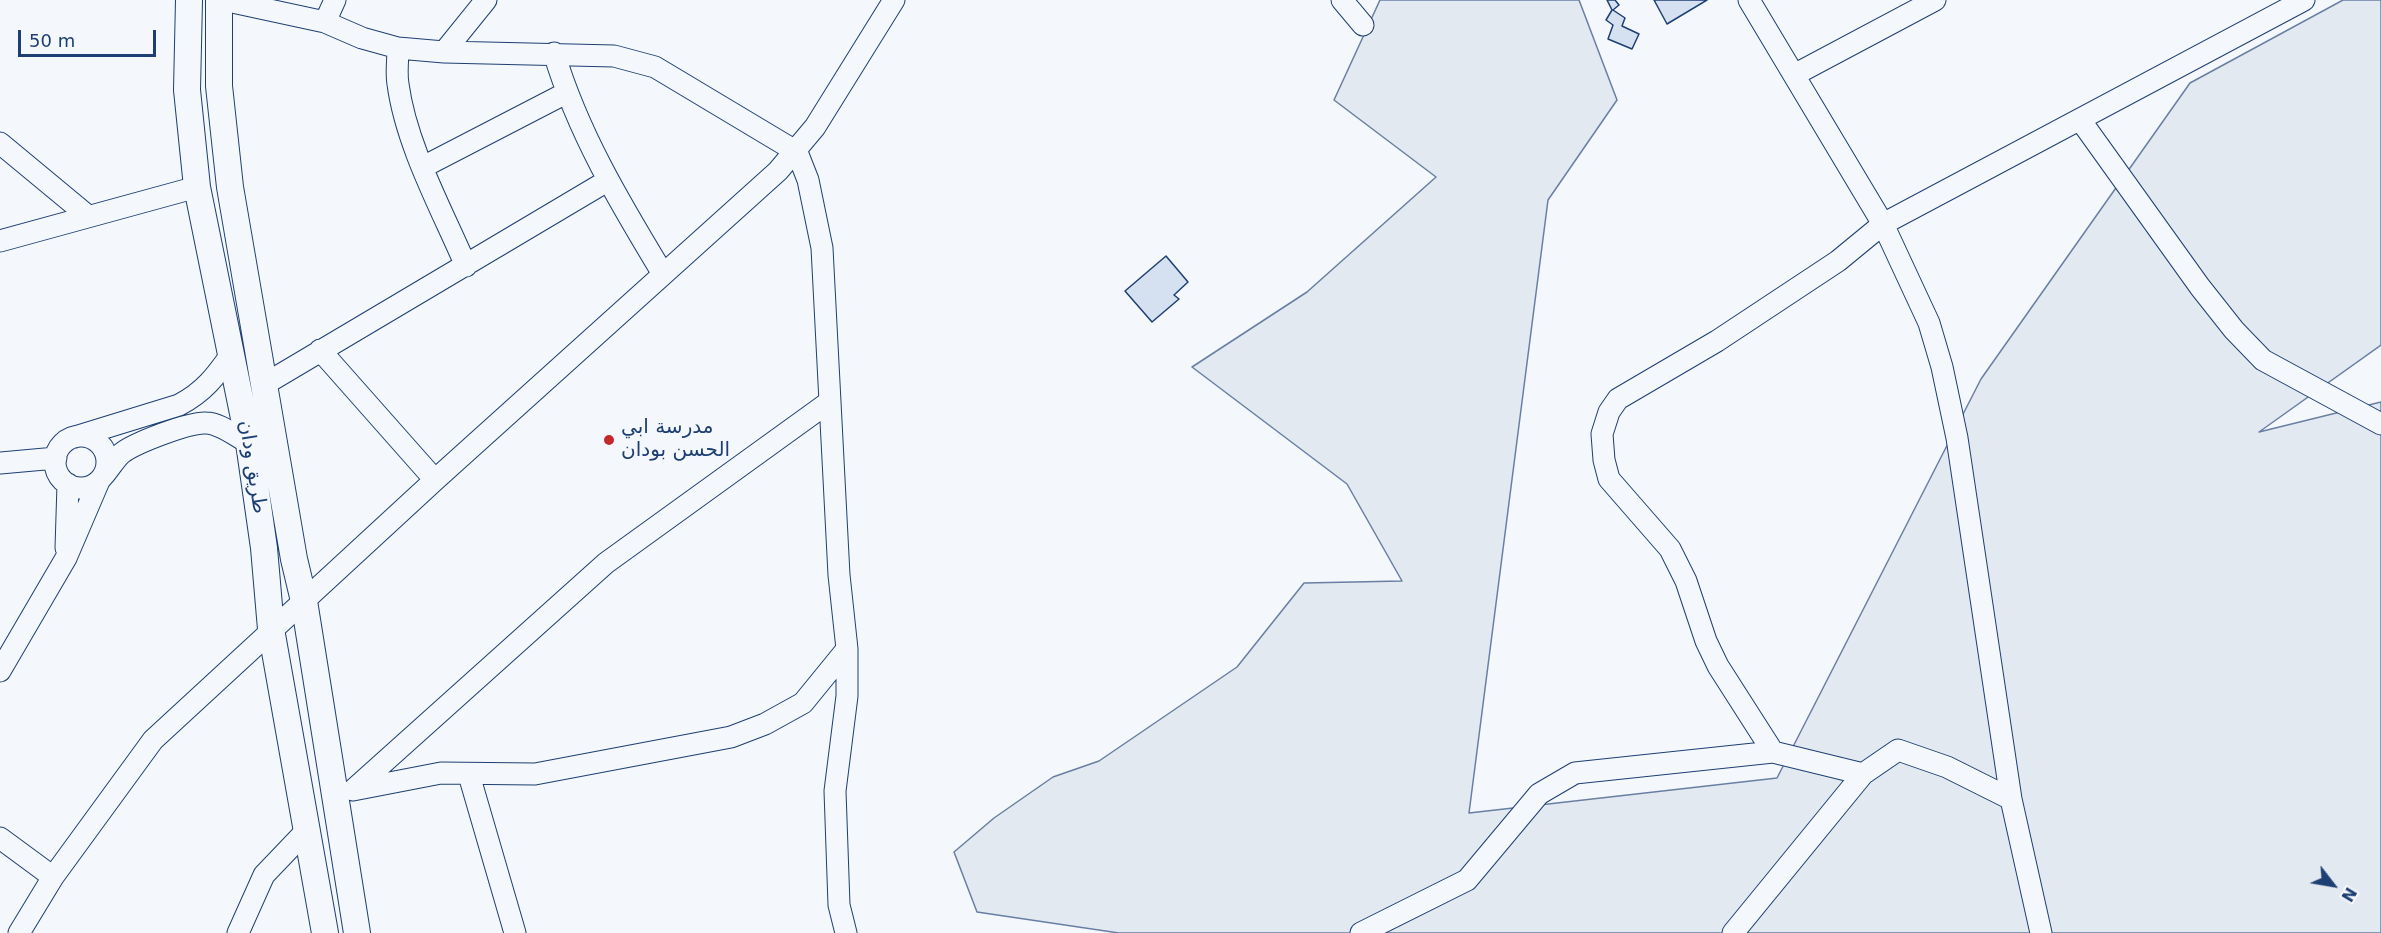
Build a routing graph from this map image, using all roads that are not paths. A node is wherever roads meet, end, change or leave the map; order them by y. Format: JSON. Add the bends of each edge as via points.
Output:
{"nodes":[{"id":1,"x":189,"y":0,"type":"edge"},
{"id":2,"x":221,"y":0,"type":"edge"},
{"id":3,"x":335,"y":0,"type":"edge"},
{"id":4,"x":486,"y":0,"type":"edge"},
{"id":5,"x":894,"y":0,"type":"edge"},
{"id":6,"x":1342,"y":0,"type":"edge"},
{"id":7,"x":1749,"y":0,"type":"edge"},
{"id":8,"x":1935,"y":0,"type":"edge"},
{"id":9,"x":2304,"y":0,"type":"edge"},
{"id":10,"x":325,"y":22,"type":"junction"},
{"id":11,"x":1363,"y":25,"type":"dead end"},
{"id":12,"x":398,"y":48,"type":"junction"},
{"id":13,"x":444,"y":52,"type":"junction"},
{"id":14,"x":554,"y":53,"type":"junction"},
{"id":15,"x":1794,"y":75,"type":"junction"},
{"id":16,"x":566,"y":93,"type":"junction"},
{"id":17,"x":2081,"y":121,"type":"junction"},
{"id":18,"x":0,"y":142,"type":"edge"},
{"id":19,"x":797,"y":152,"type":"junction"},
{"id":20,"x":423,"y":167,"type":"junction"},
{"id":21,"x":607,"y":181,"type":"junction"},
{"id":22,"x":197,"y":187,"type":"junction"},
{"id":23,"x":88,"y":216,"type":"junction"},
{"id":24,"x":1883,"y":224,"type":"junction"},
{"id":25,"x":0,"y":241,"type":"edge"},
{"id":26,"x":466,"y":266,"type":"junction"},
{"id":27,"x":663,"y":274,"type":"junction"},
{"id":28,"x":320,"y":350,"type":"junction"},
{"id":29,"x":232,"y":353,"type":"junction"},
{"id":30,"x":266,"y":384,"type":"junction"},
{"id":31,"x":829,"y":402,"type":"junction"},
{"id":32,"x":2381,"y":424,"type":"edge"},
{"id":33,"x":75,"y":437,"type":"junction"},
{"id":34,"x":249,"y":443,"type":"junction"},
{"id":35,"x":56,"y":458,"type":"junction"},
{"id":36,"x":0,"y":463,"type":"edge"},
{"id":37,"x":102,"y":478,"type":"junction"},
{"id":38,"x":435,"y":480,"type":"junction"},
{"id":39,"x":68,"y":484,"type":"junction"},
{"id":40,"x":66,"y":558,"type":"junction"},
{"id":41,"x":304,"y":601,"type":"junction"},
{"id":42,"x":271,"y":629,"type":"junction"},
{"id":43,"x":847,"y":649,"type":"junction"},
{"id":44,"x":0,"y":671,"type":"edge"},
{"id":45,"x":1773,"y":752,"type":"junction"},
{"id":46,"x":1863,"y":774,"type":"junction"},
{"id":47,"x":469,"y":775,"type":"junction"},
{"id":48,"x":343,"y":793,"type":"junction"},
{"id":49,"x":2011,"y":799,"type":"junction"},
{"id":50,"x":307,"y":830,"type":"junction"},
{"id":51,"x":0,"y":838,"type":"edge"},
{"id":52,"x":52,"y":877,"type":"junction"},
{"id":53,"x":22,"y":931,"type":"edge"},
{"id":54,"x":238,"y":933,"type":"edge"},
{"id":55,"x":325,"y":933,"type":"edge"},
{"id":56,"x":357,"y":933,"type":"edge"},
{"id":57,"x":515,"y":933,"type":"edge"},
{"id":58,"x":846,"y":933,"type":"edge"},
{"id":59,"x":1361,"y":933,"type":"edge"},
{"id":60,"x":1733,"y":933,"type":"edge"},
{"id":61,"x":2041,"y":933,"type":"edge"}],
"edges":[{"from":1,"to":22,"type":"main road","name":"طريق ودان","via":[[187,90]]},
{"from":2,"to":10,"type":"street"},
{"from":2,"to":30,"type":"main road","name":"طريق ودان","via":[[219,87],[230,187]]},
{"from":3,"to":10,"type":"street"},
{"from":4,"to":13,"type":"street"},
{"from":5,"to":19,"type":"street"},
{"from":6,"to":11,"type":"street"},
{"from":7,"to":15,"type":"street"},
{"from":8,"to":15,"type":"street"},
{"from":9,"to":17,"type":"street"},
{"from":10,"to":12,"type":"street"},
{"from":12,"to":13,"type":"street"},
{"from":12,"to":20,"type":"street","via":[[397,83]]},
{"from":13,"to":14,"type":"street"},
{"from":14,"to":16,"type":"street"},
{"from":14,"to":19,"type":"street","via":[[614,56],[655,67]]},
{"from":15,"to":24,"type":"street"},
{"from":16,"to":20,"type":"street"},
{"from":16,"to":21,"type":"street"},
{"from":17,"to":24,"type":"street"},
{"from":17,"to":32,"type":"street","via":[[2200,287],[2263,360]]},
{"from":18,"to":23,"type":"street"},
{"from":19,"to":27,"type":"street"},
{"from":19,"to":31,"type":"street","via":[[808,180],[822,248]]},
{"from":20,"to":26,"type":"street"},
{"from":21,"to":26,"type":"street"},
{"from":21,"to":27,"type":"street"},
{"from":22,"to":23,"type":"street"},
{"from":22,"to":29,"type":"main road","name":"طريق ودان"},
{"from":23,"to":25,"type":"street"},
{"from":24,"to":45,"type":"street","via":[[1838,261],[1727,335],[1618,399],[1602,434],[1609,479],[1670,549],[1718,666]]},
{"from":24,"to":49,"type":"street","via":[[1929,323],[1942,367],[1957,438]]},
{"from":26,"to":28,"type":"street"},
{"from":27,"to":38,"type":"street"},
{"from":28,"to":30,"type":"street"},
{"from":28,"to":38,"type":"street"},
{"from":29,"to":33,"type":"street","via":[[210,384],[195,397]]},
{"from":29,"to":34,"type":"main road","name":"طريق ودان"},
{"from":30,"to":41,"type":"main road","name":"طريق ودان"},
{"from":31,"to":43,"type":"street"},
{"from":31,"to":48,"type":"street","via":[[606,563]]},
{"from":33,"to":35,"type":"street","via":[[66,441]]},
{"from":33,"to":37,"type":"street","via":[[90,438],[102,447],[108,460]]},
{"from":34,"to":37,"type":"street","via":[[219,426],[195,424],[133,446],[115,460]]},
{"from":34,"to":42,"type":"main road","name":"طريق ودان"},
{"from":35,"to":36,"type":"street"},
{"from":35,"to":39,"type":"street","via":[[58,473]]},
{"from":37,"to":39,"type":"street","via":[[90,487]]},
{"from":37,"to":40,"type":"street"},
{"from":38,"to":41,"type":"street"},
{"from":39,"to":40,"type":"street"},
{"from":40,"to":44,"type":"street"},
{"from":41,"to":42,"type":"street"},
{"from":41,"to":48,"type":"main road","name":"طريق ودان"},
{"from":42,"to":50,"type":"main road","name":"طريق ودان"},
{"from":42,"to":52,"type":"street","via":[[153,740]]},
{"from":43,"to":47,"type":"street","via":[[803,703],[731,737],[535,774]]},
{"from":43,"to":58,"type":"street","via":[[848,696],[835,791],[839,905]]},
{"from":45,"to":46,"type":"street"},
{"from":45,"to":59,"type":"street","via":[[1575,773],[1539,794],[1467,880]]},
{"from":46,"to":49,"type":"street","via":[[1898,750],[1947,766]]},
{"from":46,"to":60,"type":"street"},
{"from":47,"to":48,"type":"street","via":[[441,773]]},
{"from":47,"to":57,"type":"street"},
{"from":48,"to":56,"type":"main road","name":"طريق ودان"},
{"from":49,"to":61,"type":"street"},
{"from":50,"to":54,"type":"street","via":[[264,875]]},
{"from":50,"to":55,"type":"main road","name":"طريق ودان"},
{"from":51,"to":52,"type":"street"},
{"from":52,"to":53,"type":"street"}]}
